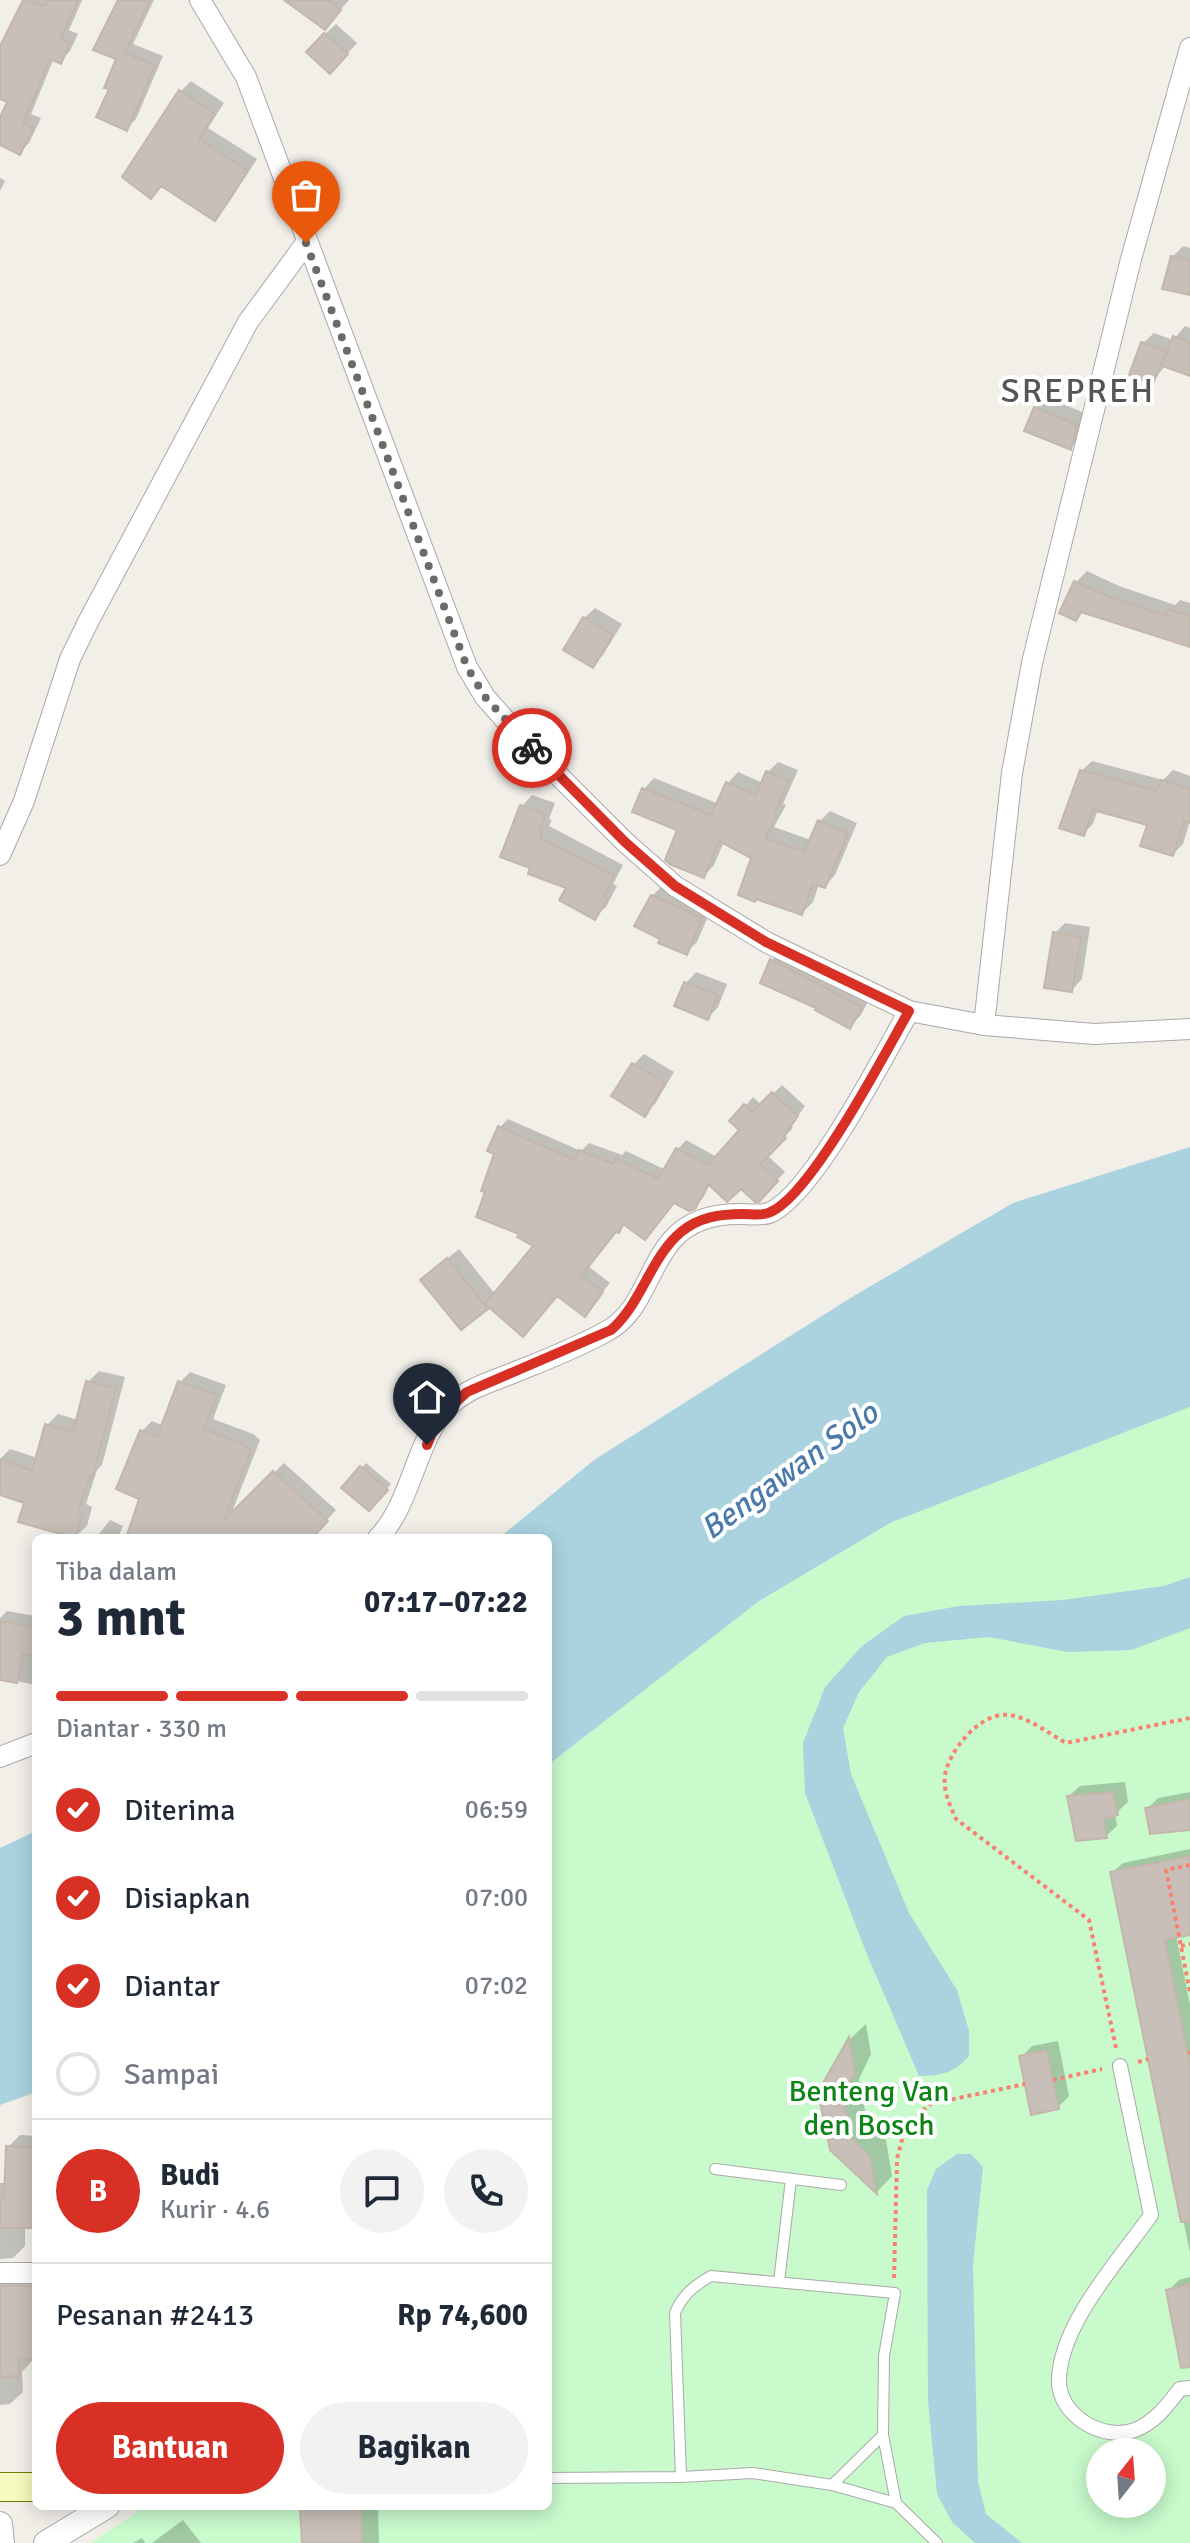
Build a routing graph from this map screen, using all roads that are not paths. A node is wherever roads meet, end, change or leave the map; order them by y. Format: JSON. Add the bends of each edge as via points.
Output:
{"nodes":[{"id":1,"x":200,"y":0,"type":"edge"},
{"id":2,"x":1190,"y":48,"type":"edge"},
{"id":3,"x":306,"y":243,"type":"junction"},
{"id":4,"x":0,"y":855,"type":"edge"},
{"id":5,"x":909,"y":1011,"type":"junction"},
{"id":6,"x":984,"y":1025,"type":"junction"},
{"id":7,"x":1190,"y":1029,"type":"edge"},
{"id":8,"x":380,"y":1534,"type":"edge"},
{"id":9,"x":32,"y":1745,"type":"edge"},
{"id":10,"x":0,"y":1757,"type":"edge"},
{"id":11,"x":1120,"y":2066,"type":"road end"},
{"id":12,"x":715,"y":2169,"type":"dead end"},
{"id":13,"x":791,"y":2179,"type":"junction"},
{"id":14,"x":841,"y":2185,"type":"dead end"},
{"id":15,"x":0,"y":2273,"type":"edge"},
{"id":16,"x":32,"y":2273,"type":"edge"},
{"id":17,"x":779,"y":2282,"type":"junction"},
{"id":18,"x":1190,"y":2388,"type":"edge"},
{"id":19,"x":883,"y":2435,"type":"junction"},
{"id":20,"x":681,"y":2477,"type":"junction"},
{"id":21,"x":552,"y":2478,"type":"edge"},
{"id":22,"x":32,"y":2485,"type":"edge"},
{"id":23,"x":832,"y":2485,"type":"junction"},
{"id":24,"x":0,"y":2487,"type":"edge"},
{"id":25,"x":896,"y":2503,"type":"junction"},
{"id":26,"x":100,"y":2510,"type":"edge"},
{"id":27,"x":0,"y":2524,"type":"edge"},
{"id":28,"x":2,"y":2543,"type":"edge"},
{"id":29,"x":46,"y":2543,"type":"edge"},
{"id":30,"x":937,"y":2543,"type":"edge"}],
"edges":[{"from":1,"to":3,"type":"street","via":[[246,77]]},
{"from":2,"to":6,"type":"street","via":[[1131,259],[1032,663],[1012,773]]},
{"from":3,"to":4,"type":"street","via":[[248,322],[88,622]]},
{"from":3,"to":5,"type":"street","via":[[467,667],[485,697],[675,886],[766,942]]},
{"from":5,"to":6,"type":"street"},
{"from":5,"to":8,"type":"street","via":[[829,1150],[782,1205],[768,1213],[726,1214],[691,1224],[673,1239],[625,1317],[611,1330],[482,1384],[451,1404],[438,1418],[404,1496]]},
{"from":6,"to":7,"type":"street","via":[[1094,1034]]},
{"from":9,"to":10,"type":"street"},
{"from":11,"to":18,"type":"street","via":[[1151,2215],[1080,2315],[1058,2381],[1062,2399],[1078,2420],[1106,2431],[1132,2431],[1158,2417],[1180,2389]]},
{"from":12,"to":13,"type":"lane"},
{"from":13,"to":14,"type":"lane"},
{"from":13,"to":17,"type":"lane"},
{"from":15,"to":16,"type":"street"},
{"from":17,"to":19,"type":"lane","via":[[895,2293],[884,2356]]},
{"from":17,"to":20,"type":"lane","via":[[711,2276],[681,2299],[675,2313]]},
{"from":19,"to":23,"type":"lane"},
{"from":19,"to":25,"type":"lane"},
{"from":20,"to":21,"type":"lane"},
{"from":20,"to":23,"type":"lane","via":[[753,2473]]},
{"from":22,"to":24,"type":"main road"},
{"from":23,"to":25,"type":"lane"},
{"from":25,"to":30,"type":"lane"},
{"from":26,"to":29,"type":"street"},
{"from":27,"to":28,"type":"street"}]}
